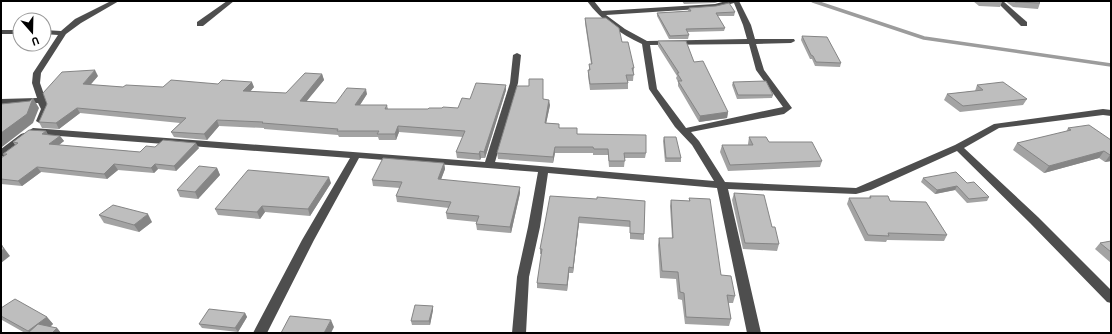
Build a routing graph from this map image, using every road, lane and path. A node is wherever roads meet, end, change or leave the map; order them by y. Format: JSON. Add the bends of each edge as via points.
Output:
{"nodes":[{"id":1,"x":116,"y":1,"type":"edge"},
{"id":2,"x":231,"y":1,"type":"edge"},
{"id":3,"x":590,"y":1,"type":"edge"},
{"id":4,"x":735,"y":1,"type":"edge"},
{"id":5,"x":1000,"y":1,"type":"edge"},
{"id":6,"x":599,"y":13,"type":"junction"},
{"id":7,"x":200,"y":24,"type":"dead end"},
{"id":8,"x":1024,"y":24,"type":"dead end"},
{"id":9,"x":1,"y":32,"type":"edge"},
{"id":10,"x":12,"y":32,"type":"edge"},
{"id":11,"x":52,"y":32,"type":"edge"},
{"id":12,"x":63,"y":32,"type":"junction"},
{"id":13,"x":790,"y":41,"type":"dead end"},
{"id":14,"x":753,"y":42,"type":"junction"},
{"id":15,"x":646,"y":43,"type":"junction"},
{"id":16,"x":517,"y":55,"type":"dead end"},
{"id":17,"x":42,"y":100,"type":"junction"},
{"id":18,"x":1,"y":102,"type":"edge"},
{"id":19,"x":1111,"y":113,"type":"edge"},
{"id":20,"x":684,"y":130,"type":"junction"},
{"id":21,"x":31,"y":131,"type":"junction"},
{"id":22,"x":958,"y":147,"type":"junction"},
{"id":23,"x":1,"y":154,"type":"edge"},
{"id":24,"x":356,"y":155,"type":"junction"},
{"id":25,"x":489,"y":165,"type":"junction"},
{"id":26,"x":543,"y":169,"type":"junction"},
{"id":27,"x":722,"y":185,"type":"junction"},
{"id":28,"x":1111,"y":298,"type":"edge"},
{"id":29,"x":260,"y":333,"type":"edge"},
{"id":30,"x":519,"y":333,"type":"edge"},
{"id":31,"x":754,"y":333,"type":"edge"}],
"edges":[{"from":1,"to":12,"type":"street"},
{"from":2,"to":7,"type":"street"},
{"from":3,"to":6,"type":"street"},
{"from":4,"to":6,"type":"street","via":[[715,6]]},
{"from":4,"to":14,"type":"street"},
{"from":5,"to":8,"type":"street"},
{"from":6,"to":15,"type":"street","via":[[626,35]]},
{"from":9,"to":10,"type":"street"},
{"from":11,"to":12,"type":"street"},
{"from":12,"to":17,"type":"street","via":[[38,73],[36,83]]},
{"from":13,"to":14,"type":"street"},
{"from":14,"to":15,"type":"street"},
{"from":14,"to":20,"type":"street","via":[[760,70],[788,109]]},
{"from":15,"to":20,"type":"street","via":[[653,89]]},
{"from":16,"to":25,"type":"street","via":[[514,83]]},
{"from":17,"to":18,"type":"street"},
{"from":17,"to":21,"type":"street","via":[[45,109],[42,119]]},
{"from":19,"to":22,"type":"street","via":[[998,126]]},
{"from":20,"to":27,"type":"street","via":[[696,143]]},
{"from":21,"to":23,"type":"street"},
{"from":21,"to":24,"type":"street"},
{"from":22,"to":27,"type":"street","via":[[856,191]]},
{"from":22,"to":28,"type":"street"},
{"from":24,"to":25,"type":"street"},
{"from":24,"to":29,"type":"street"},
{"from":25,"to":26,"type":"street"},
{"from":26,"to":27,"type":"street"},
{"from":26,"to":30,"type":"street","via":[[523,277]]},
{"from":27,"to":31,"type":"street"}]}
